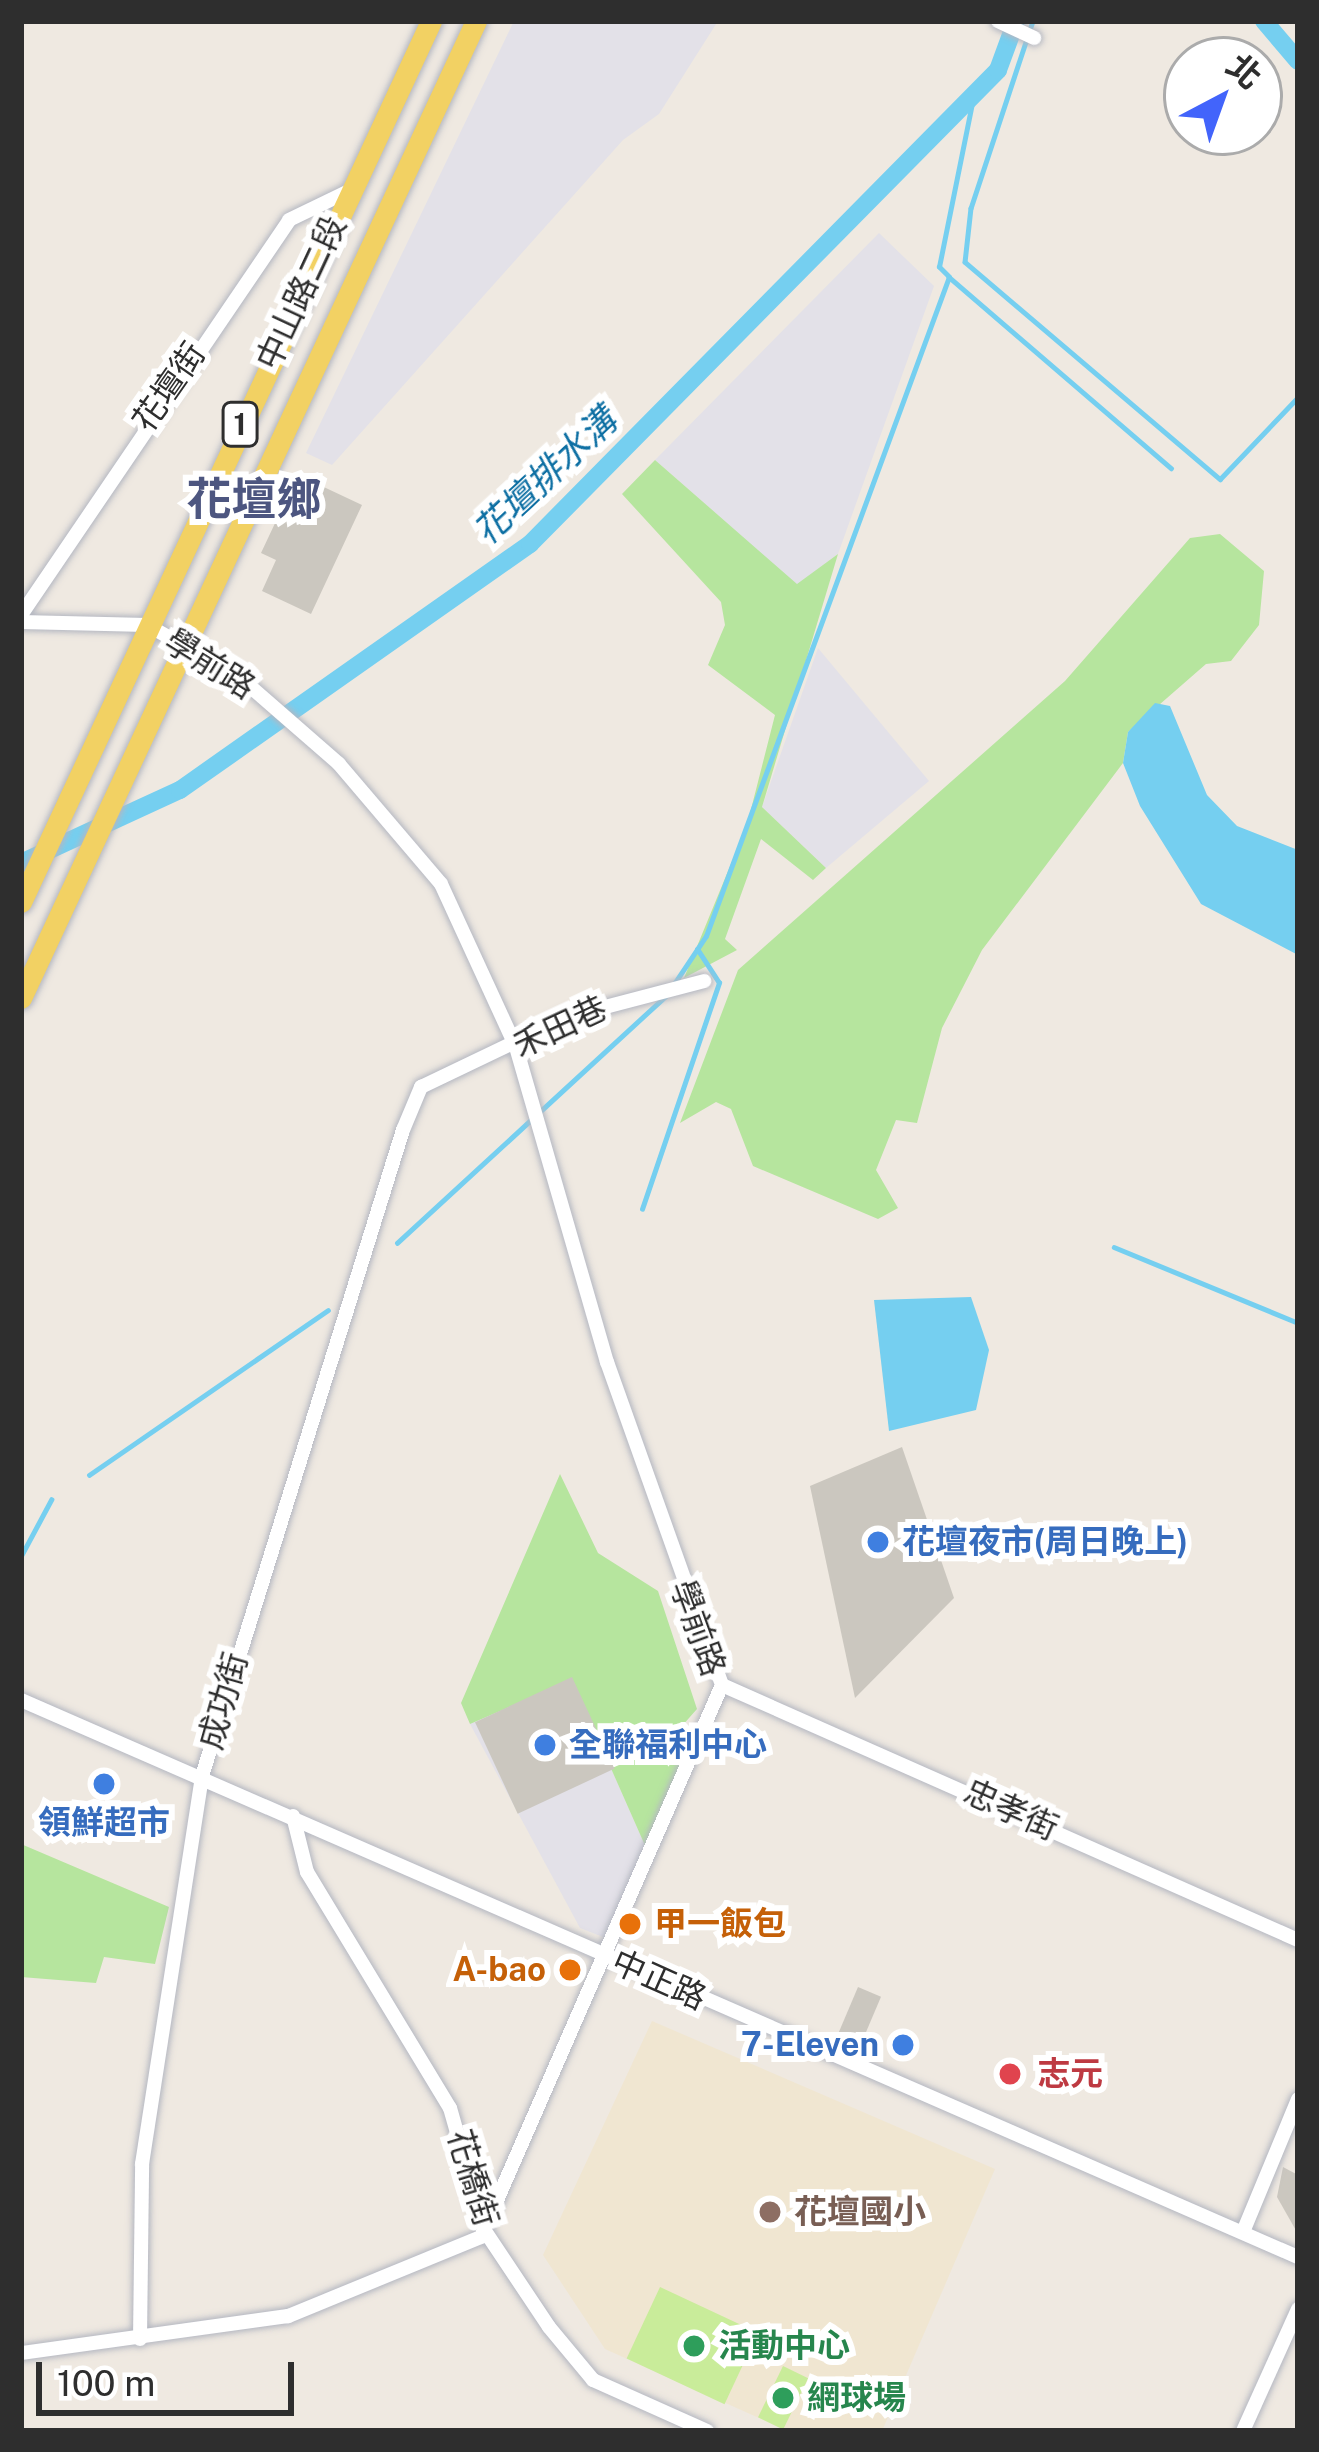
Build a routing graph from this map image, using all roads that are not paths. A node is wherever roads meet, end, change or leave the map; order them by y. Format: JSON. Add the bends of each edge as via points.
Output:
{"nodes":[{"id":1,"x":430,"y":21,"type":"edge"},
{"id":2,"x":476,"y":21,"type":"edge"},
{"id":3,"x":998,"y":21,"type":"edge"},
{"id":4,"x":1034,"y":38,"type":"dead end"},
{"id":5,"x":349,"y":191,"type":"junction"},
{"id":6,"x":21,"y":618,"type":"edge"},
{"id":7,"x":147,"y":625,"type":"junction"},
{"id":8,"x":179,"y":640,"type":"junction"},
{"id":9,"x":24,"y":896,"type":"edge"},
{"id":10,"x":704,"y":981,"type":"dead end"},
{"id":11,"x":21,"y":998,"type":"edge"},
{"id":12,"x":516,"y":1047,"type":"junction"},
{"id":13,"x":421,"y":1087,"type":"joint"},
{"id":14,"x":722,"y":1685,"type":"junction"},
{"id":15,"x":21,"y":1700,"type":"edge"},
{"id":16,"x":202,"y":1776,"type":"junction"},
{"id":17,"x":293,"y":1816,"type":"junction"},
{"id":18,"x":1298,"y":1940,"type":"edge"},
{"id":19,"x":610,"y":1958,"type":"junction"},
{"id":20,"x":1298,"y":2099,"type":"edge"},
{"id":21,"x":1294,"y":2121,"type":"edge"},
{"id":22,"x":485,"y":2231,"type":"junction"},
{"id":23,"x":1243,"y":2232,"type":"junction"},
{"id":24,"x":1298,"y":2257,"type":"edge"},
{"id":25,"x":1298,"y":2308,"type":"edge"},
{"id":26,"x":140,"y":2339,"type":"junction"},
{"id":27,"x":21,"y":2353,"type":"edge"},
{"id":28,"x":663,"y":2413,"type":"junction"},
{"id":29,"x":670,"y":2431,"type":"edge"},
{"id":30,"x":707,"y":2431,"type":"edge"},
{"id":31,"x":1243,"y":2431,"type":"edge"}],
"edges":[{"from":1,"to":5,"type":"main road","name":"中山路二段","number":"1"},
{"from":2,"to":8,"type":"main road","name":"中山路二段","number":"1"},
{"from":3,"to":4,"type":"street"},
{"from":5,"to":6,"type":"street","name":"花壇街","via":[[289,220]]},
{"from":5,"to":7,"type":"main road","name":"中山路二段","number":"1"},
{"from":6,"to":7,"type":"street"},
{"from":7,"to":8,"type":"street","name":"學前路"},
{"from":7,"to":9,"type":"main road","name":"中山路二段","number":"1"},
{"from":8,"to":11,"type":"main road","name":"中山路二段","number":"1"},
{"from":8,"to":12,"type":"street","name":"學前路","via":[[299,729],[441,884]]},
{"from":10,"to":12,"type":"street","name":"禾田巷","via":[[567,1017]]},
{"from":12,"to":13,"type":"street","name":"禾田巷"},
{"from":12,"to":14,"type":"street","name":"學前路","via":[[607,1362]]},
{"from":13,"to":16,"type":"street","name":"成功街"},
{"from":14,"to":18,"type":"street","name":"忠孝街"},
{"from":14,"to":19,"type":"street","name":"學前路"},
{"from":15,"to":16,"type":"street","name":"中正路"},
{"from":16,"to":17,"type":"street","name":"中正路"},
{"from":16,"to":26,"type":"street","name":"成功街","via":[[142,2164]]},
{"from":17,"to":19,"type":"street","name":"中正路"},
{"from":17,"to":22,"type":"street","name":"花橋街","via":[[307,1872],[451,2108]]},
{"from":19,"to":22,"type":"street","name":"學前路"},
{"from":19,"to":23,"type":"street","name":"中正路"},
{"from":20,"to":21,"type":"street"},
{"from":21,"to":23,"type":"street"},
{"from":22,"to":26,"type":"street","via":[[424,2267],[288,2316]]},
{"from":22,"to":28,"type":"street","name":"花橋街","via":[[593,2380]]},
{"from":23,"to":24,"type":"street","name":"中正路"},
{"from":25,"to":31,"type":"street"},
{"from":26,"to":27,"type":"street"},
{"from":28,"to":29,"type":"street"},
{"from":28,"to":30,"type":"street","name":"花橋街"}]}
